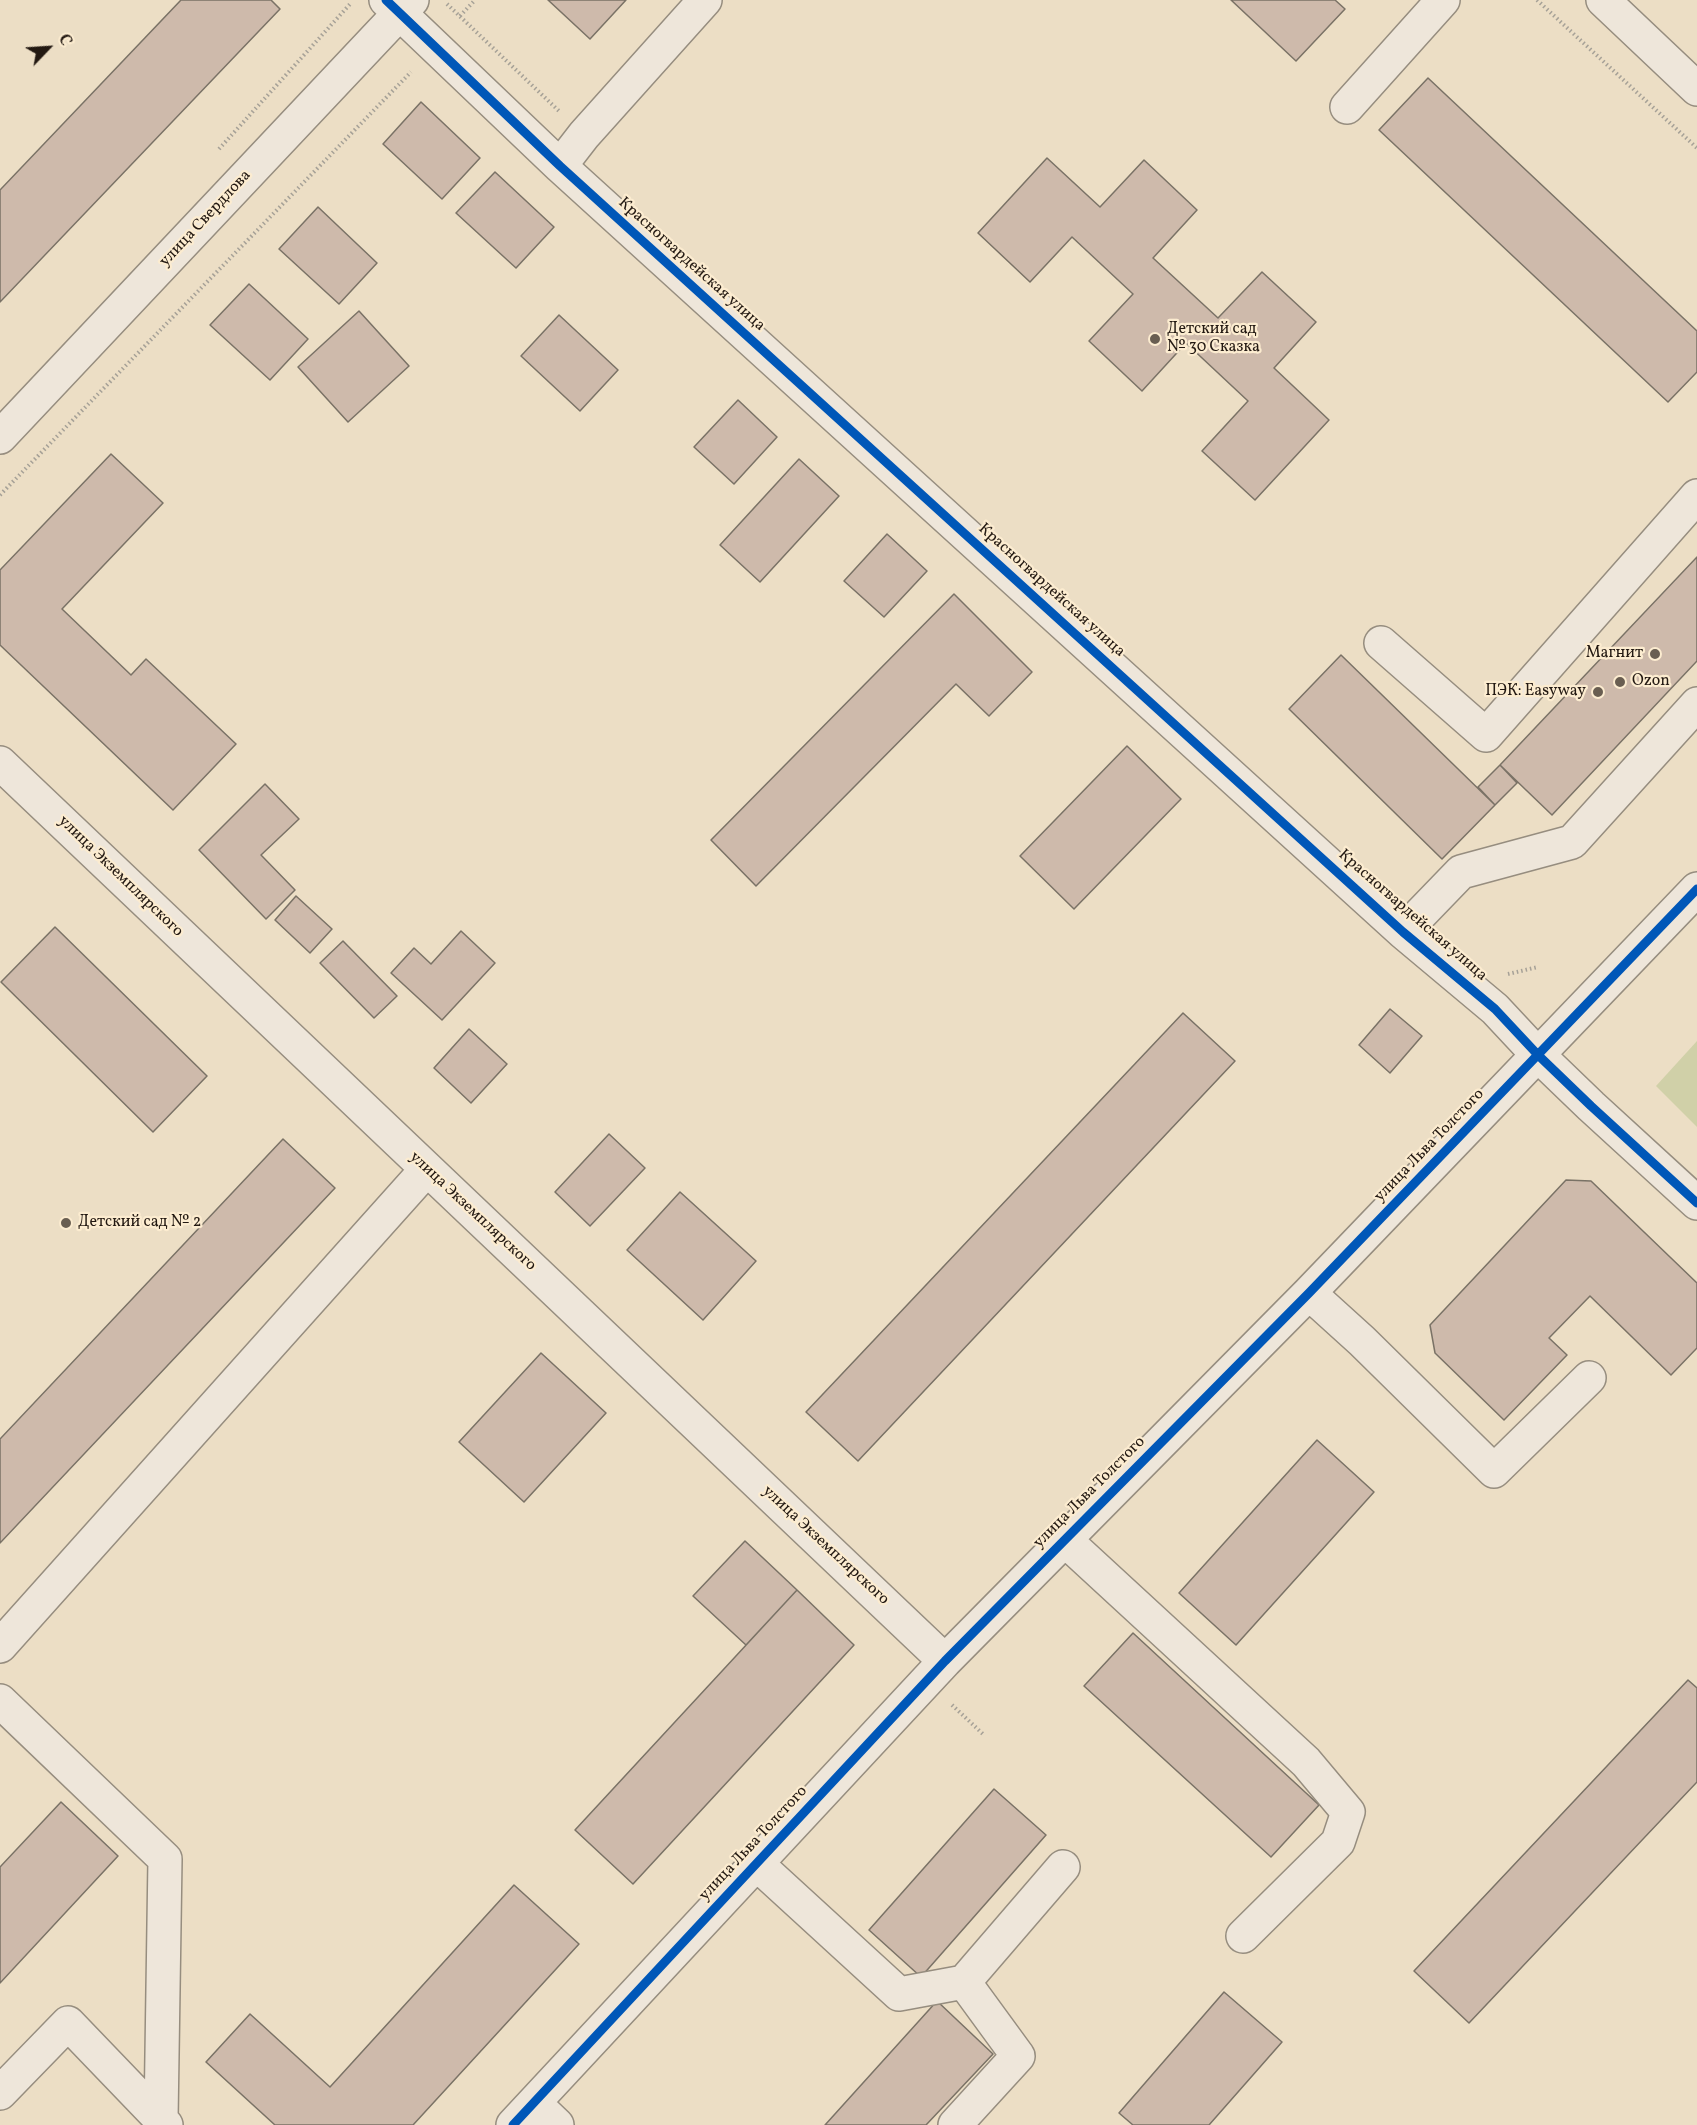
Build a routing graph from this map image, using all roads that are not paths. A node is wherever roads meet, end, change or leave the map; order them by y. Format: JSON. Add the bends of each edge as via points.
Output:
{"nodes":[{"id":1,"x":705,"y":0,"type":"edge"},
{"id":2,"x":1443,"y":0,"type":"edge"},
{"id":3,"x":1603,"y":0,"type":"edge"},
{"id":4,"x":399,"y":4,"type":"edge"},
{"id":5,"x":1697,"y":89,"type":"edge"},
{"id":6,"x":1347,"y":107,"type":"dead end"},
{"id":7,"x":560,"y":166,"type":"junction"},
{"id":8,"x":0,"y":438,"type":"edge"},
{"id":9,"x":1697,"y":496,"type":"edge"},
{"id":10,"x":1381,"y":643,"type":"dead end"},
{"id":11,"x":1697,"y":704,"type":"edge"},
{"id":12,"x":0,"y":763,"type":"edge"},
{"id":13,"x":1697,"y":889,"type":"edge"},
{"id":14,"x":1403,"y":932,"type":"junction"},
{"id":15,"x":1538,"y":1055,"type":"junction"},
{"id":16,"x":427,"y":1169,"type":"junction"},
{"id":17,"x":1697,"y":1203,"type":"edge"},
{"id":18,"x":1309,"y":1293,"type":"junction"},
{"id":19,"x":1588,"y":1378,"type":"dead end"},
{"id":20,"x":1065,"y":1540,"type":"junction"},
{"id":21,"x":0,"y":1646,"type":"edge"},
{"id":22,"x":945,"y":1661,"type":"junction"},
{"id":23,"x":0,"y":1701,"type":"edge"},
{"id":24,"x":757,"y":1864,"type":"junction"},
{"id":25,"x":1063,"y":1867,"type":"dead end"},
{"id":26,"x":1243,"y":1936,"type":"dead end"},
{"id":27,"x":964,"y":1982,"type":"junction"},
{"id":28,"x":0,"y":2093,"type":"edge"},
{"id":29,"x":535,"y":2118,"type":"edge"},
{"id":30,"x":164,"y":2122,"type":"edge"},
{"id":31,"x":955,"y":2125,"type":"edge"}],
"edges":[{"from":1,"to":7,"type":"street"},
{"from":2,"to":6,"type":"street"},
{"from":3,"to":5,"type":"street"},
{"from":4,"to":7,"type":"street","name":"Красногвардейская улица","via":[[436,46]]},
{"from":4,"to":8,"type":"street","name":"улица Свердлова"},
{"from":7,"to":14,"type":"street","name":"Красногвардейская улица"},
{"from":9,"to":10,"type":"street","via":[[1486,735]]},
{"from":11,"to":14,"type":"street","via":[[1572,842],[1461,872]]},
{"from":12,"to":16,"type":"street","name":"улица Экземплярского"},
{"from":13,"to":15,"type":"street","name":"улица Льва Толстого"},
{"from":14,"to":15,"type":"street","name":"Красногвардейская улица","via":[[1496,1009]]},
{"from":15,"to":17,"type":"street","name":"Красногвардейская улица"},
{"from":15,"to":18,"type":"street","name":"улица Льва Толстого"},
{"from":16,"to":21,"type":"street"},
{"from":16,"to":22,"type":"street","name":"улица Экземплярского"},
{"from":18,"to":19,"type":"street","via":[[1494,1471]]},
{"from":18,"to":20,"type":"street","name":"улица Льва Толстого"},
{"from":20,"to":22,"type":"street","name":"улица Льва Толстого"},
{"from":20,"to":26,"type":"street","via":[[1306,1762],[1348,1812],[1338,1842]]},
{"from":22,"to":24,"type":"street","name":"улица Льва Толстого"},
{"from":23,"to":30,"type":"street","via":[[165,1859]]},
{"from":24,"to":27,"type":"street","via":[[898,1994]]},
{"from":24,"to":29,"type":"street","name":"улица Льва Толстого"},
{"from":25,"to":27,"type":"street"},
{"from":27,"to":31,"type":"street","via":[[1018,2056]]},
{"from":28,"to":30,"type":"street","via":[[68,2023]]}]}
